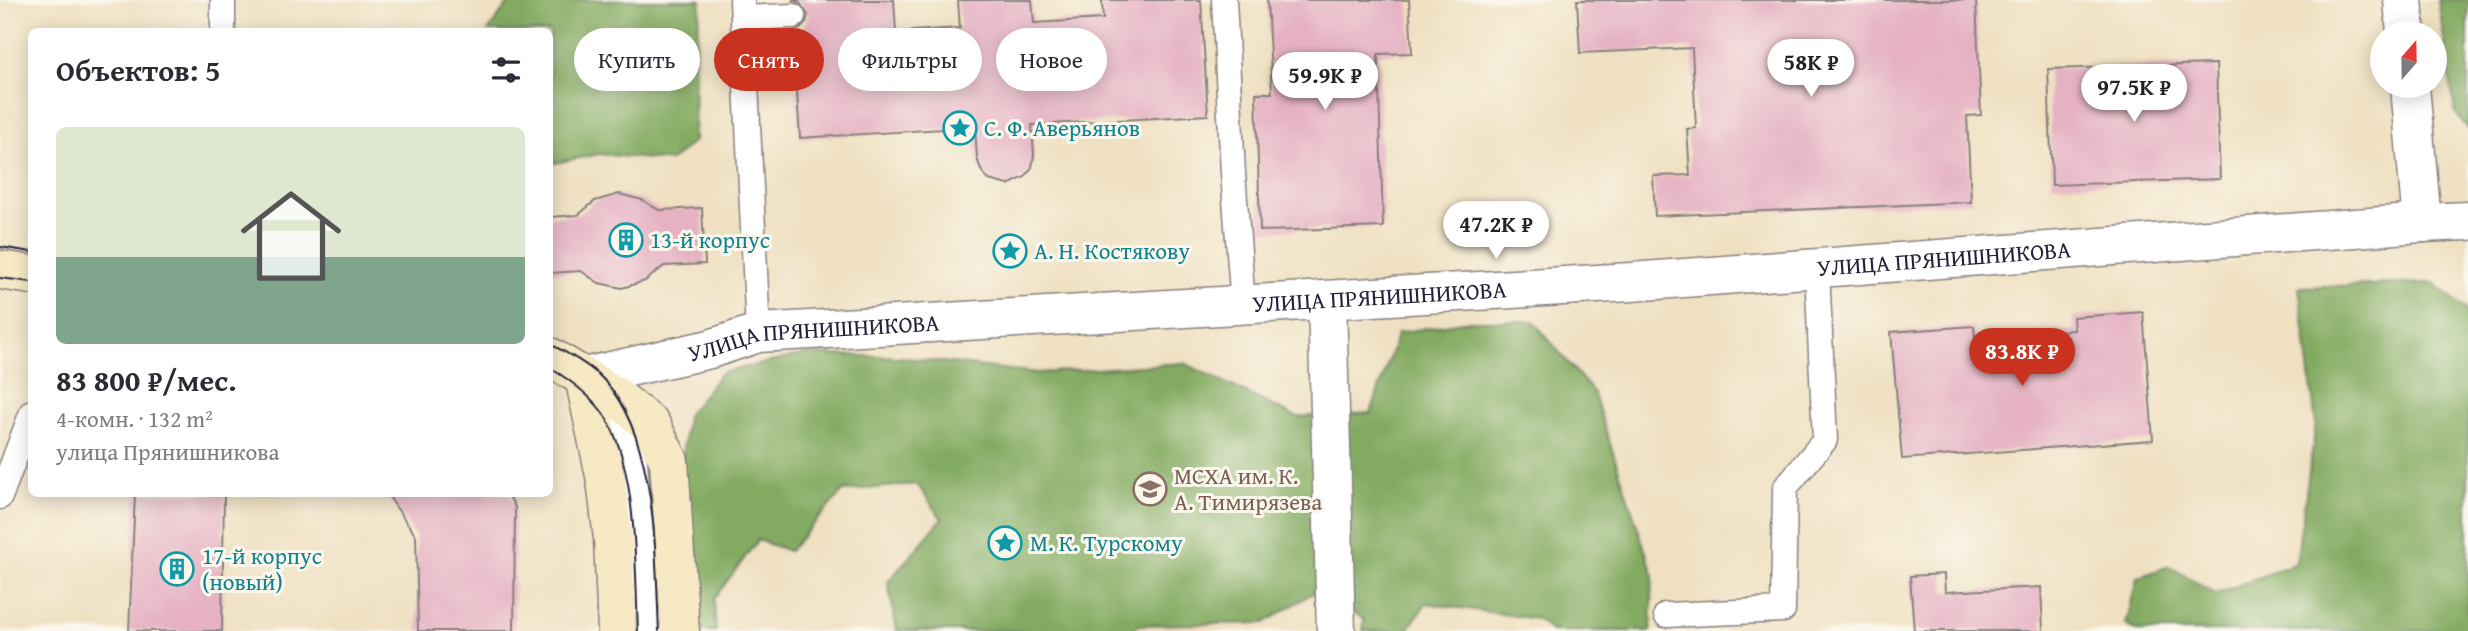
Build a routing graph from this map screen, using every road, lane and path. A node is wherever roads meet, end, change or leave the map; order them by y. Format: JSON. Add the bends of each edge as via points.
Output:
{"nodes":[{"id":1,"x":222,"y":0,"type":"edge"},
{"id":2,"x":1224,"y":0,"type":"edge"},
{"id":3,"x":2403,"y":0,"type":"edge"},
{"id":4,"x":743,"y":9,"type":"edge"},
{"id":5,"x":793,"y":16,"type":"dead end"},
{"id":6,"x":2405,"y":21,"type":"edge"},
{"id":7,"x":223,"y":28,"type":"edge"},
{"id":8,"x":2411,"y":98,"type":"edge"},
{"id":9,"x":2468,"y":221,"type":"edge"},
{"id":10,"x":2422,"y":223,"type":"junction"},
{"id":11,"x":0,"y":270,"type":"edge"},
{"id":12,"x":1817,"y":270,"type":"junction"},
{"id":13,"x":28,"y":274,"type":"edge"},
{"id":14,"x":1327,"y":301,"type":"junction"},
{"id":15,"x":1243,"y":305,"type":"junction"},
{"id":16,"x":758,"y":333,"type":"junction"},
{"id":17,"x":553,"y":359,"type":"edge"},
{"id":18,"x":584,"y":377,"type":"junction"},
{"id":19,"x":28,"y":423,"type":"edge"},
{"id":20,"x":0,"y":497,"type":"edge"},
{"id":21,"x":1666,"y":615,"type":"dead end"},
{"id":22,"x":617,"y":631,"type":"edge"},
{"id":23,"x":649,"y":631,"type":"edge"},
{"id":24,"x":680,"y":631,"type":"edge"},
{"id":25,"x":1336,"y":631,"type":"edge"}],
"edges":[{"from":1,"to":7,"type":"lane"},
{"from":2,"to":15,"type":"lane"},
{"from":3,"to":6,"type":"street"},
{"from":4,"to":5,"type":"lane"},
{"from":4,"to":16,"type":"lane"},
{"from":8,"to":10,"type":"street"},
{"from":9,"to":10,"type":"street","name":"УЛИЦА ПРЯНИШНИКОВА"},
{"from":10,"to":12,"type":"street","name":"УЛИЦА ПРЯНИШНИКОВА"},
{"from":11,"to":13,"type":"main road"},
{"from":12,"to":14,"type":"street","name":"УЛИЦА ПРЯНИШНИКОВА"},
{"from":12,"to":21,"type":"lane","via":[[1825,440],[1785,488],[1783,610]]},
{"from":14,"to":15,"type":"street","name":"УЛИЦА ПРЯНИШНИКОВА"},
{"from":14,"to":25,"type":"street"},
{"from":15,"to":16,"type":"street","name":"УЛИЦА ПРЯНИШНИКОВА"},
{"from":16,"to":18,"type":"street","name":"УЛИЦА ПРЯНИШНИКОВА","via":[[710,349]]},
{"from":17,"to":18,"type":"main road"},
{"from":18,"to":22,"type":"main road","via":[[606,480]]},
{"from":18,"to":23,"type":"lane","via":[[613,409],[635,462]]},
{"from":18,"to":24,"type":"main road","via":[[651,425],[669,461]]},
{"from":19,"to":20,"type":"lane"}]}
